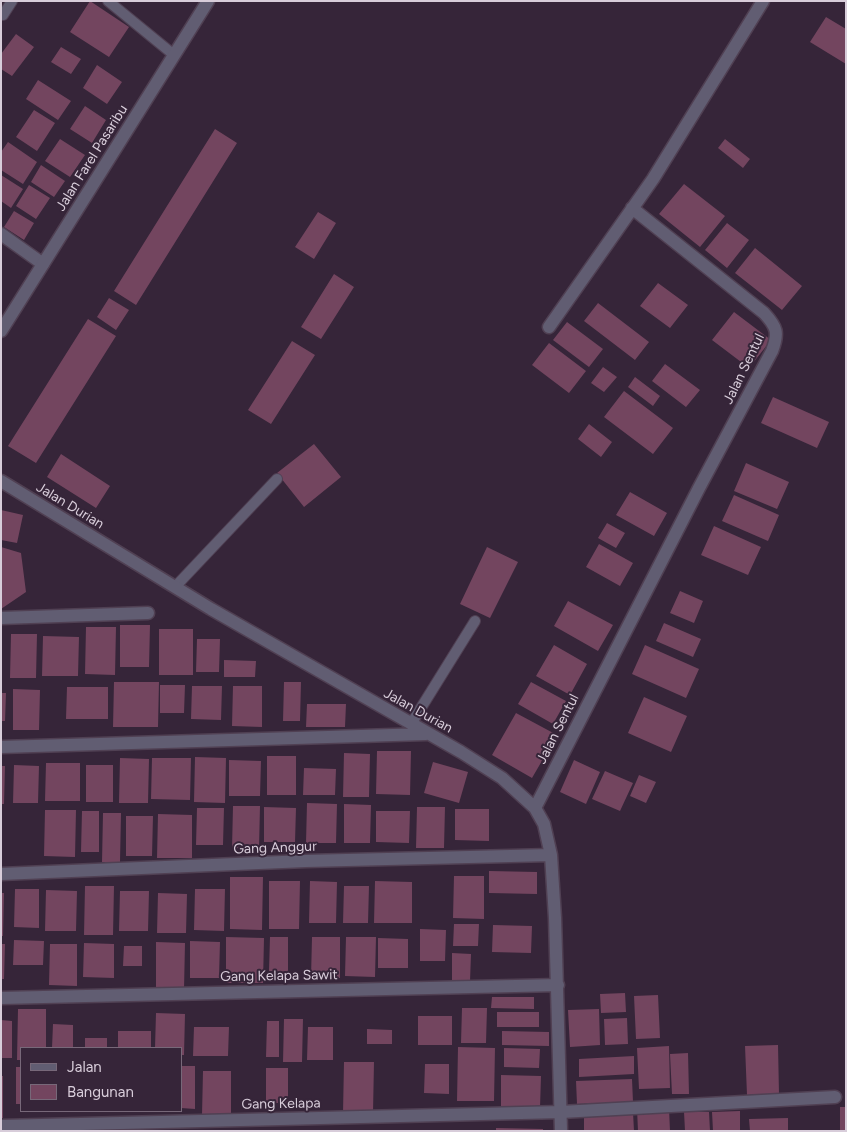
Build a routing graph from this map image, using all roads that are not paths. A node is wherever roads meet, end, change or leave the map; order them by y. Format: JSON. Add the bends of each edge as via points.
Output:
{"nodes":[{"id":1,"x":12,"y":1,"type":"edge"},
{"id":2,"x":108,"y":1,"type":"edge"},
{"id":3,"x":208,"y":1,"type":"edge"},
{"id":4,"x":762,"y":1,"type":"edge"},
{"id":5,"x":3,"y":15,"type":"dead end"},
{"id":6,"x":174,"y":55,"type":"junction"},
{"id":7,"x":632,"y":208,"type":"junction"},
{"id":8,"x":1,"y":234,"type":"edge"},
{"id":9,"x":43,"y":264,"type":"junction"},
{"id":10,"x":549,"y":327,"type":"dead end"},
{"id":11,"x":1,"y":331,"type":"edge"},
{"id":12,"x":278,"y":479,"type":"dead end"},
{"id":13,"x":1,"y":481,"type":"edge"},
{"id":14,"x":175,"y":587,"type":"junction"},
{"id":15,"x":148,"y":613,"type":"dead end"},
{"id":16,"x":1,"y":618,"type":"edge"},
{"id":17,"x":475,"y":621,"type":"dead end"},
{"id":18,"x":411,"y":724,"type":"junction"},
{"id":19,"x":429,"y":734,"type":"junction"},
{"id":20,"x":1,"y":747,"type":"edge"},
{"id":21,"x":535,"y":808,"type":"junction"},
{"id":22,"x":551,"y":855,"type":"junction"},
{"id":23,"x":1,"y":874,"type":"edge"},
{"id":24,"x":558,"y":985,"type":"junction"},
{"id":25,"x":1,"y":998,"type":"edge"},
{"id":26,"x":835,"y":1096,"type":"dead end"},
{"id":27,"x":560,"y":1112,"type":"junction"},
{"id":28,"x":1,"y":1126,"type":"edge"},
{"id":29,"x":561,"y":1131,"type":"edge"}],
"edges":[{"from":1,"to":5,"type":"lane"},
{"from":2,"to":6,"type":"lane"},
{"from":3,"to":6,"type":"street","name":"Jalan Farel Pasaribu"},
{"from":4,"to":7,"type":"street"},
{"from":6,"to":9,"type":"street","name":"Jalan Farel Pasaribu"},
{"from":7,"to":10,"type":"street"},
{"from":7,"to":21,"type":"street","name":"Jalan Sentul","via":[[764,313],[778,337]]},
{"from":8,"to":9,"type":"street"},
{"from":9,"to":11,"type":"street","name":"Jalan Farel Pasaribu"},
{"from":12,"to":14,"type":"lane"},
{"from":13,"to":14,"type":"street","name":"Jalan Durian"},
{"from":14,"to":18,"type":"street","name":"Jalan Durian"},
{"from":15,"to":16,"type":"street"},
{"from":17,"to":18,"type":"lane"},
{"from":18,"to":19,"type":"street","name":"Jalan Durian"},
{"from":19,"to":20,"type":"street"},
{"from":19,"to":21,"type":"street","name":"Jalan Durian","via":[[502,778]]},
{"from":21,"to":22,"type":"street","name":"Jalan Durian","via":[[544,824]]},
{"from":22,"to":23,"type":"street","name":"Gang Anggur"},
{"from":22,"to":24,"type":"street","name":"Jalan Durian"},
{"from":24,"to":25,"type":"street","name":"Gang Kelapa Sawit"},
{"from":24,"to":27,"type":"street","name":"Jalan Durian"},
{"from":26,"to":27,"type":"street","name":"Gang Kelapa"},
{"from":27,"to":28,"type":"street","name":"Gang Kelapa"},
{"from":27,"to":29,"type":"street","name":"Jalan Durian"}]}
